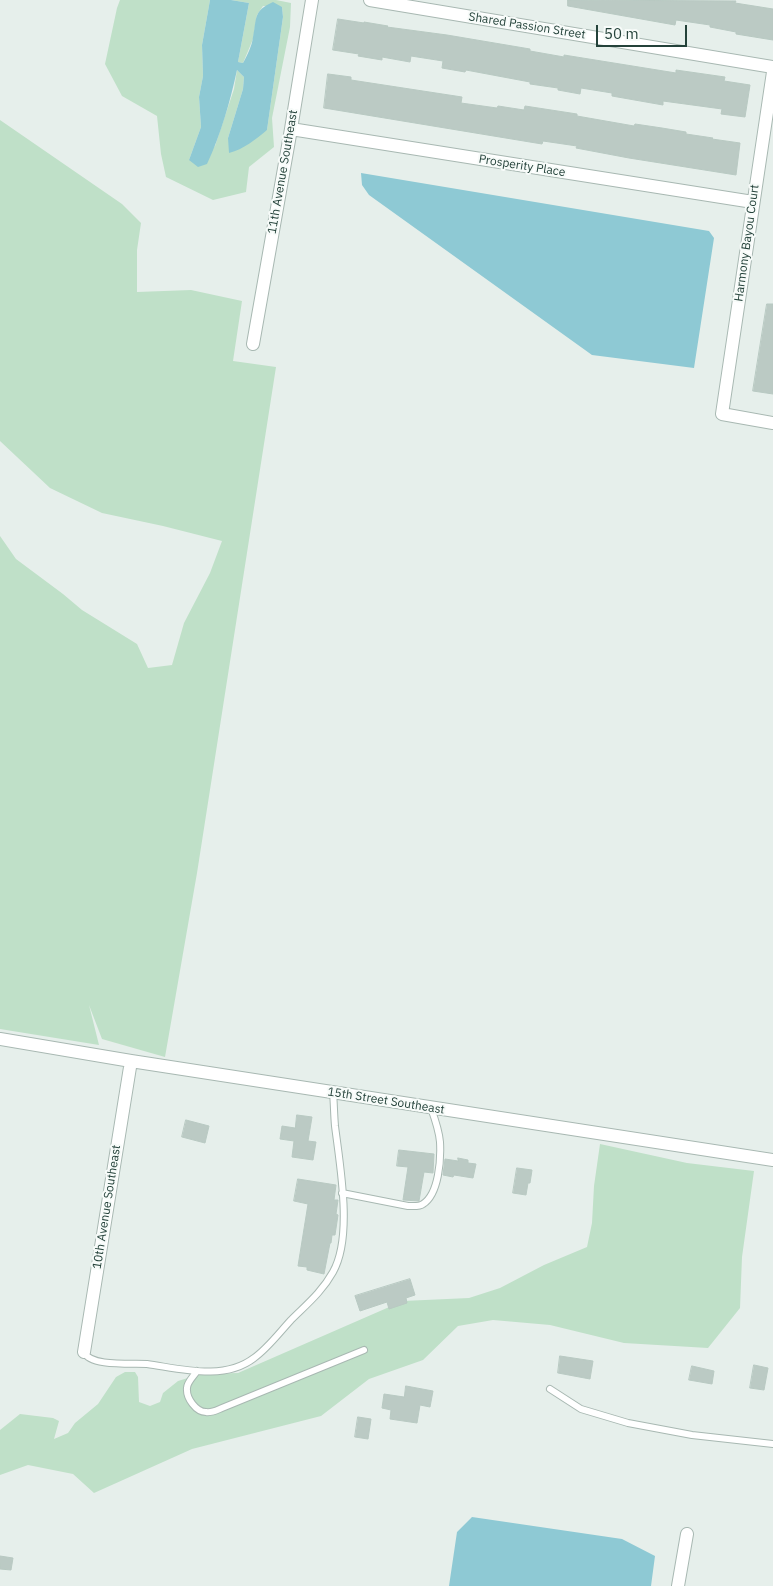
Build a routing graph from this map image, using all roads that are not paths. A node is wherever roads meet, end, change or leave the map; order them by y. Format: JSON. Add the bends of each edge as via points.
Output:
{"nodes":[{"id":1,"x":312,"y":0,"type":"edge"},
{"id":2,"x":370,"y":0,"type":"edge"},
{"id":3,"x":773,"y":67,"type":"edge"},
{"id":4,"x":773,"y":72,"type":"edge"},
{"id":5,"x":291,"y":129,"type":"junction"},
{"id":6,"x":753,"y":202,"type":"junction"},
{"id":7,"x":253,"y":344,"type":"dead end"},
{"id":8,"x":773,"y":423,"type":"edge"},
{"id":9,"x":0,"y":1039,"type":"edge"},
{"id":10,"x":131,"y":1061,"type":"junction"},
{"id":11,"x":333,"y":1092,"type":"junction"},
{"id":12,"x":431,"y":1108,"type":"junction"},
{"id":13,"x":773,"y":1160,"type":"edge"},
{"id":14,"x":342,"y":1193,"type":"junction"},
{"id":15,"x":364,"y":1350,"type":"dead end"},
{"id":16,"x":84,"y":1352,"type":"joint"},
{"id":17,"x":197,"y":1371,"type":"junction"},
{"id":18,"x":550,"y":1389,"type":"dead end"},
{"id":19,"x":773,"y":1444,"type":"edge"},
{"id":20,"x":687,"y":1534,"type":"dead end"},
{"id":21,"x":678,"y":1586,"type":"edge"}],
"edges":[{"from":1,"to":5,"type":"street","name":"11th Avenue Southeast"},
{"from":2,"to":3,"type":"street","name":"Shared Passion Street"},
{"from":4,"to":6,"type":"street","name":"Harmony Bayou Court"},
{"from":5,"to":6,"type":"street","name":"Prosperity Place"},
{"from":5,"to":7,"type":"street","name":"11th Avenue Southeast"},
{"from":6,"to":8,"type":"street","name":"Harmony Bayou Court","via":[[722,414]]},
{"from":9,"to":10,"type":"street","name":"15th Street Southeast"},
{"from":10,"to":11,"type":"street","name":"15th Street Southeast"},
{"from":10,"to":16,"type":"street","name":"10th Avenue Southeast"},
{"from":11,"to":12,"type":"street","name":"15th Street Southeast"},
{"from":11,"to":14,"type":"lane"},
{"from":12,"to":13,"type":"street","name":"15th Street Southeast"},
{"from":12,"to":14,"type":"lane","via":[[440,1143],[437,1182],[430,1198],[418,1206],[408,1206]]},
{"from":14,"to":17,"type":"lane","via":[[342,1248],[334,1271],[322,1290],[252,1359],[235,1368]]},
{"from":15,"to":17,"type":"lane","via":[[207,1412],[194,1406],[188,1395],[188,1384]]},
{"from":16,"to":17,"type":"lane","via":[[89,1359],[98,1362]]},
{"from":18,"to":19,"type":"lane","via":[[581,1410],[628,1423],[692,1435]]},
{"from":20,"to":21,"type":"street"}]}
